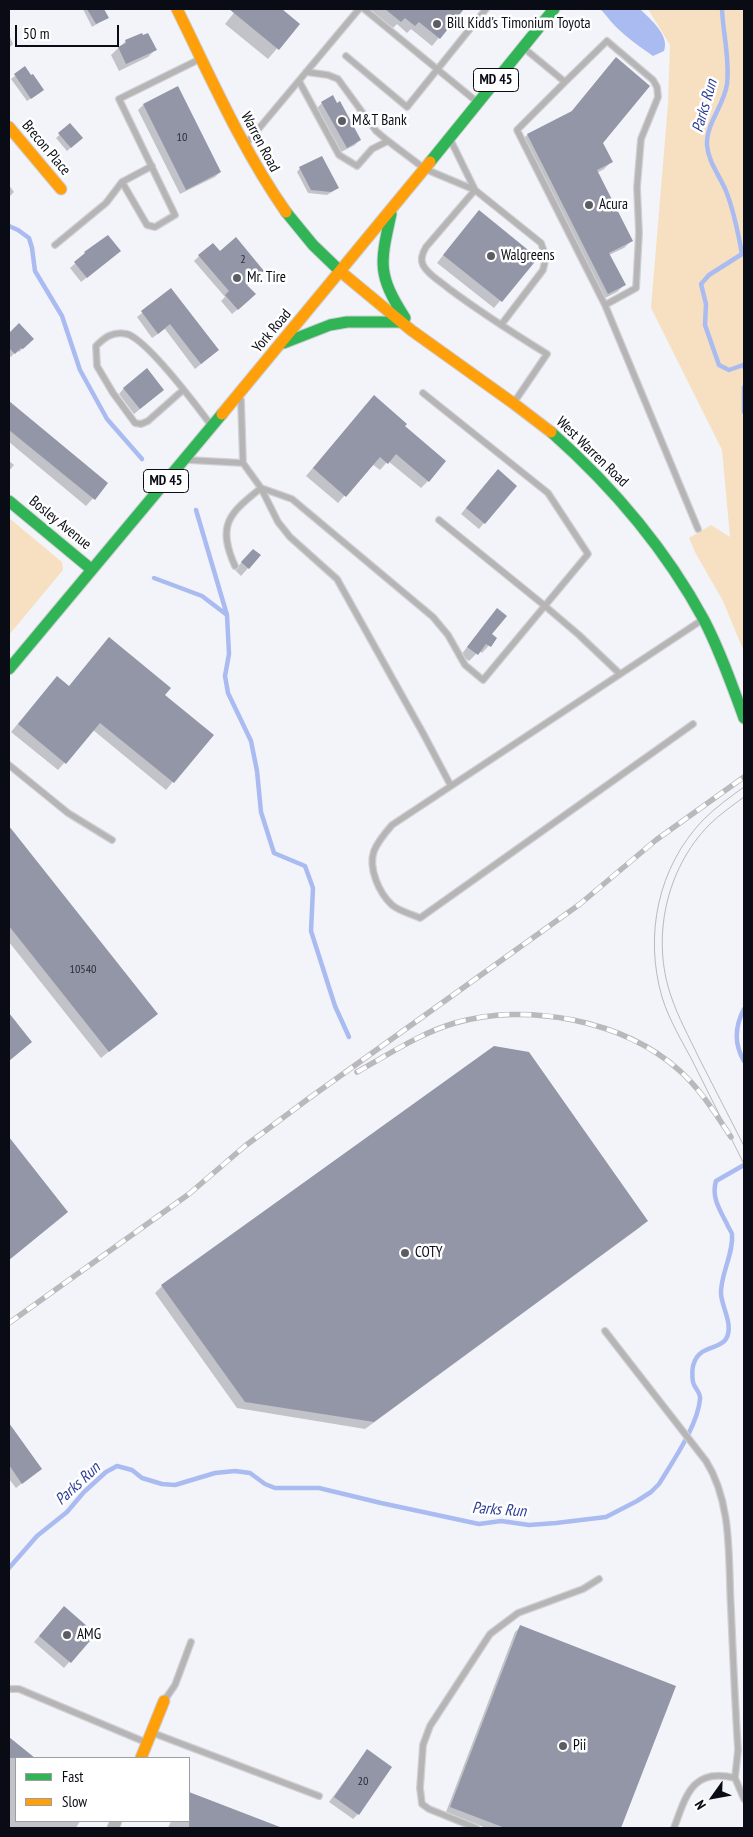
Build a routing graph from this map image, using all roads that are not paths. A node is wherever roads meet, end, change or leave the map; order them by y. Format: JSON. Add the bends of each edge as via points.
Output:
{"nodes":[{"id":1,"x":178,"y":9,"type":"edge"},
{"id":2,"x":359,"y":9,"type":"edge"},
{"id":3,"x":364,"y":9,"type":"edge"},
{"id":4,"x":486,"y":9,"type":"edge"},
{"id":5,"x":554,"y":9,"type":"edge"},
{"id":6,"x":523,"y":47,"type":"junction"},
{"id":7,"x":346,"y":56,"type":"dead end"},
{"id":8,"x":202,"y":58,"type":"junction"},
{"id":9,"x":438,"y":69,"type":"junction"},
{"id":10,"x":306,"y":72,"type":"junction"},
{"id":11,"x":299,"y":81,"type":"junction"},
{"id":12,"x":565,"y":82,"type":"junction"},
{"id":13,"x":478,"y":103,"type":"junction"},
{"id":14,"x":9,"y":127,"type":"edge"},
{"id":15,"x":450,"y":138,"type":"junction"},
{"id":16,"x":388,"y":141,"type":"junction"},
{"id":17,"x":244,"y":146,"type":"junction"},
{"id":18,"x":152,"y":166,"type":"junction"},
{"id":19,"x":425,"y":169,"type":"junction"},
{"id":20,"x":122,"y":182,"type":"junction"},
{"id":21,"x":61,"y":189,"type":"dead end"},
{"id":22,"x":475,"y":190,"type":"junction"},
{"id":23,"x":391,"y":210,"type":"junction"},
{"id":24,"x":55,"y":245,"type":"dead end"},
{"id":25,"x":342,"y":272,"type":"junction"},
{"id":26,"x":605,"y":305,"type":"junction"},
{"id":27,"x":401,"y":322,"type":"junction"},
{"id":28,"x":500,"y":325,"type":"junction"},
{"id":29,"x":411,"y":330,"type":"junction"},
{"id":30,"x":282,"y":344,"type":"junction"},
{"id":31,"x":183,"y":390,"type":"junction"},
{"id":32,"x":240,"y":393,"type":"junction"},
{"id":33,"x":423,"y":393,"type":"dead end"},
{"id":34,"x":514,"y":403,"type":"junction"},
{"id":35,"x":212,"y":426,"type":"junction"},
{"id":36,"x":184,"y":460,"type":"junction"},
{"id":37,"x":244,"y":463,"type":"junction"},
{"id":38,"x":261,"y":488,"type":"junction"},
{"id":39,"x":9,"y":501,"type":"edge"},
{"id":40,"x":439,"y":520,"type":"dead end"},
{"id":41,"x":698,"y":529,"type":"dead end"},
{"id":42,"x":235,"y":566,"type":"dead end"},
{"id":43,"x":91,"y":568,"type":"junction"},
{"id":44,"x":545,"y":606,"type":"junction"},
{"id":45,"x":704,"y":619,"type":"junction"},
{"id":46,"x":9,"y":669,"type":"edge"},
{"id":47,"x":620,"y":674,"type":"junction"},
{"id":48,"x":744,"y":718,"type":"edge"},
{"id":49,"x":693,"y":724,"type":"dead end"},
{"id":50,"x":9,"y":765,"type":"edge"},
{"id":51,"x":451,"y":786,"type":"junction"},
{"id":52,"x":112,"y":840,"type":"dead end"},
{"id":53,"x":606,"y":1331,"type":"dead end"},
{"id":54,"x":598,"y":1579,"type":"dead end"},
{"id":55,"x":191,"y":1642,"type":"dead end"},
{"id":56,"x":9,"y":1689,"type":"edge"},
{"id":57,"x":164,"y":1701,"type":"joint"},
{"id":58,"x":149,"y":1738,"type":"junction"},
{"id":59,"x":141,"y":1757,"type":"edge"},
{"id":60,"x":735,"y":1778,"type":"junction"},
{"id":61,"x":320,"y":1796,"type":"dead end"},
{"id":62,"x":744,"y":1799,"type":"edge"},
{"id":63,"x":476,"y":1828,"type":"edge"},
{"id":64,"x":674,"y":1828,"type":"edge"}],
"edges":[{"from":1,"to":8,"type":"main road","name":"Warren Road"},
{"from":2,"to":10,"type":"lane"},
{"from":3,"to":9,"type":"lane"},
{"from":4,"to":9,"type":"lane"},
{"from":5,"to":6,"type":"main road","name":"York Road","number":"MD 45"},
{"from":6,"to":12,"type":"lane"},
{"from":6,"to":13,"type":"main road","name":"York Road","number":"MD 45"},
{"from":7,"to":9,"type":"lane","via":[[407,107]]},
{"from":8,"to":17,"type":"main road","name":"Warren Road"},
{"from":8,"to":18,"type":"lane","via":[[119,98]]},
{"from":9,"to":13,"type":"lane"},
{"from":10,"to":11,"type":"lane"},
{"from":10,"to":16,"type":"lane","via":[[338,79],[376,131]]},
{"from":11,"to":16,"type":"lane","via":[[339,155],[347,161],[357,166],[372,149]]},
{"from":11,"to":17,"type":"lane"},
{"from":12,"to":26,"type":"lane","via":[[517,130]]},
{"from":12,"to":26,"type":"lane","via":[[607,41],[657,87],[658,97],[641,139],[636,288]]},
{"from":13,"to":15,"type":"main road","name":"York Road","number":"MD 45"},
{"from":14,"to":21,"type":"main road","name":"Brecon Place"},
{"from":15,"to":19,"type":"main road","name":"York Road","number":"MD 45"},
{"from":15,"to":22,"type":"lane"},
{"from":16,"to":19,"type":"lane"},
{"from":17,"to":25,"type":"main road","name":"Warren Road","via":[[293,223]]},
{"from":18,"to":20,"type":"lane"},
{"from":18,"to":20,"type":"lane","via":[[175,215],[155,227],[147,225]]},
{"from":19,"to":22,"type":"lane"},
{"from":19,"to":23,"type":"main road","name":"York Road","number":"MD 45"},
{"from":20,"to":24,"type":"lane","via":[[106,203]]},
{"from":22,"to":28,"type":"lane","via":[[542,243],[546,257],[543,270]]},
{"from":22,"to":28,"type":"lane","via":[[426,247],[422,261],[430,274]]},
{"from":23,"to":25,"type":"main road","name":"York Road","number":"MD 45"},
{"from":23,"to":29,"type":"main road","via":[[384,252],[384,276],[389,292]]},
{"from":25,"to":27,"type":"main road","name":"West Warren Road"},
{"from":25,"to":30,"type":"main road","name":"York Road","number":"MD 45"},
{"from":26,"to":41,"type":"lane"},
{"from":27,"to":29,"type":"main road","name":"West Warren Road"},
{"from":27,"to":30,"type":"main road","via":[[330,325]]},
{"from":28,"to":34,"type":"lane","via":[[547,354]]},
{"from":29,"to":34,"type":"main road","name":"West Warren Road"},
{"from":30,"to":32,"type":"main road","name":"York Road","number":"MD 45"},
{"from":31,"to":31,"type":"lane","via":[[147,348],[129,335],[120,333],[104,337],[96,346],[97,366],[135,423],[148,421]]},
{"from":31,"to":35,"type":"lane"},
{"from":32,"to":35,"type":"main road","name":"York Road","number":"MD 45"},
{"from":32,"to":37,"type":"lane"},
{"from":33,"to":44,"type":"lane","via":[[548,493],[588,554]]},
{"from":34,"to":45,"type":"main road","name":"West Warren Road","via":[[572,452],[624,503],[665,556]]},
{"from":35,"to":36,"type":"main road","name":"York Road","number":"MD 45"},
{"from":36,"to":37,"type":"lane"},
{"from":36,"to":43,"type":"main road","name":"York Road","number":"MD 45"},
{"from":37,"to":38,"type":"lane"},
{"from":38,"to":42,"type":"lane","via":[[236,508],[229,520],[227,541]]},
{"from":38,"to":44,"type":"lane","via":[[292,499],[433,617],[465,665],[483,680]]},
{"from":38,"to":51,"type":"lane","via":[[278,522],[290,537],[338,579]]},
{"from":39,"to":43,"type":"main road","name":"Bosley Avenue"},
{"from":40,"to":44,"type":"lane"},
{"from":43,"to":46,"type":"main road","name":"York Road","number":"MD 45"},
{"from":44,"to":47,"type":"lane"},
{"from":45,"to":47,"type":"lane"},
{"from":45,"to":48,"type":"main road","name":"West Warren Road"},
{"from":47,"to":51,"type":"lane"},
{"from":49,"to":51,"type":"lane","via":[[420,918],[385,898],[378,888],[373,853],[392,825]]},
{"from":50,"to":52,"type":"lane","via":[[68,813]]},
{"from":53,"to":60,"type":"lane","via":[[697,1450],[720,1490],[727,1529],[738,1750]]},
{"from":54,"to":63,"type":"lane","via":[[583,1589],[518,1613],[490,1634],[430,1726],[423,1745],[422,1804]]},
{"from":55,"to":57,"type":"lane","via":[[175,1685]]},
{"from":56,"to":58,"type":"lane","via":[[19,1689]]},
{"from":57,"to":58,"type":"main road"},
{"from":58,"to":59,"type":"main road"},
{"from":58,"to":61,"type":"lane"},
{"from":60,"to":62,"type":"lane"},
{"from":60,"to":64,"type":"lane","via":[[715,1774],[701,1779],[684,1801]]}]}
